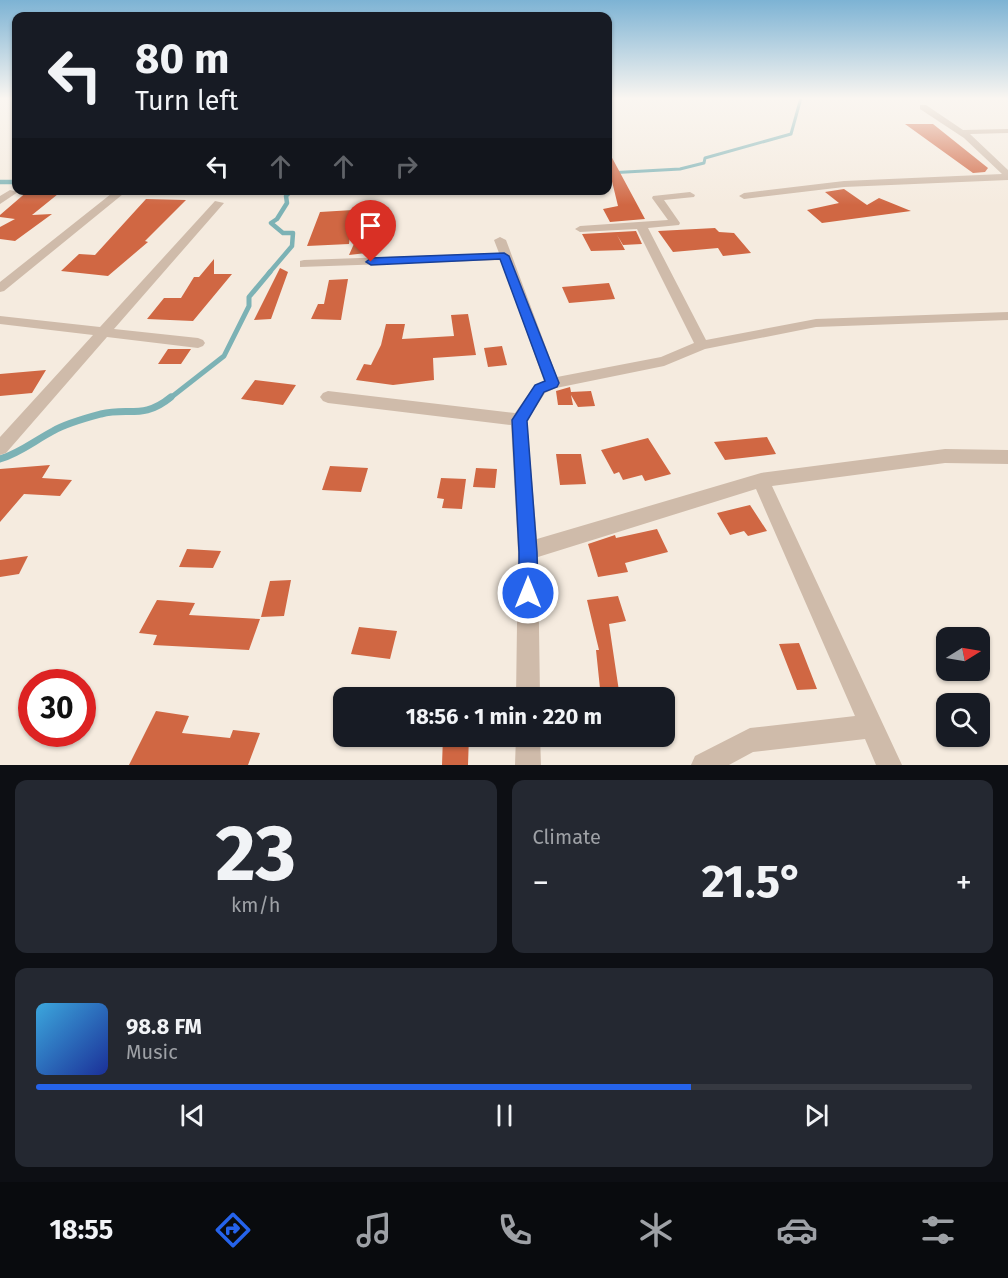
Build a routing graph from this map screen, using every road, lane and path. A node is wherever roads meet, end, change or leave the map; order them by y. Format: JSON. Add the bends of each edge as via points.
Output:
{"nodes":[{"id":1,"x":964,"y":134,"type":"edge"},
{"id":2,"x":1008,"y":176,"type":"edge"},
{"id":3,"x":117,"y":195,"type":"edge"},
{"id":4,"x":690,"y":195,"type":"dead end"},
{"id":5,"x":744,"y":196,"type":"dead end"},
{"id":6,"x":219,"y":203,"type":"dead end"},
{"id":7,"x":641,"y":225,"type":"junction"},
{"id":8,"x":580,"y":229,"type":"dead end"},
{"id":9,"x":500,"y":240,"type":"dead end"},
{"id":10,"x":504,"y":256,"type":"junction"},
{"id":11,"x":304,"y":264,"type":"dead end"},
{"id":12,"x":0,"y":288,"type":"edge"},
{"id":13,"x":0,"y":320,"type":"edge"},
{"id":14,"x":1005,"y":320,"type":"edge"},
{"id":15,"x":104,"y":332,"type":"junction"},
{"id":16,"x":198,"y":343,"type":"dead end"},
{"id":17,"x":702,"y":345,"type":"junction"},
{"id":18,"x":552,"y":383,"type":"junction"},
{"id":19,"x":328,"y":397,"type":"dead end"},
{"id":20,"x":519,"y":420,"type":"junction"},
{"id":21,"x":0,"y":448,"type":"edge"},
{"id":22,"x":1008,"y":457,"type":"edge"},
{"id":23,"x":761,"y":480,"type":"junction"},
{"id":24,"x":528,"y":552,"type":"junction"},
{"id":25,"x":528,"y":687,"type":"edge"},
{"id":26,"x":872,"y":726,"type":"junction"},
{"id":27,"x":528,"y":747,"type":"edge"},
{"id":28,"x":528,"y":765,"type":"edge"},
{"id":29,"x":704,"y":765,"type":"edge"},
{"id":30,"x":889,"y":765,"type":"edge"}],
"edges":[{"from":1,"to":2,"type":"street"},
{"from":2,"to":5,"type":"street","via":[[844,184]]},
{"from":3,"to":12,"type":"street"},
{"from":4,"to":7,"type":"street","via":[[657,198],[675,223]]},
{"from":6,"to":15,"type":"street"},
{"from":7,"to":8,"type":"street"},
{"from":7,"to":17,"type":"street"},
{"from":9,"to":10,"type":"street"},
{"from":10,"to":11,"type":"street"},
{"from":10,"to":18,"type":"street"},
{"from":13,"to":15,"type":"street"},
{"from":14,"to":17,"type":"street","via":[[816,323]]},
{"from":15,"to":16,"type":"street"},
{"from":15,"to":21,"type":"street"},
{"from":17,"to":18,"type":"street","via":[[664,361]]},
{"from":18,"to":20,"type":"street","via":[[540,389]]},
{"from":19,"to":20,"type":"street"},
{"from":20,"to":24,"type":"street"},
{"from":22,"to":23,"type":"street","via":[[945,456]]},
{"from":23,"to":24,"type":"street"},
{"from":23,"to":26,"type":"street"},
{"from":24,"to":25,"type":"street"},
{"from":26,"to":29,"type":"street","via":[[750,740]]},
{"from":26,"to":30,"type":"street"},
{"from":27,"to":28,"type":"street"}]}
